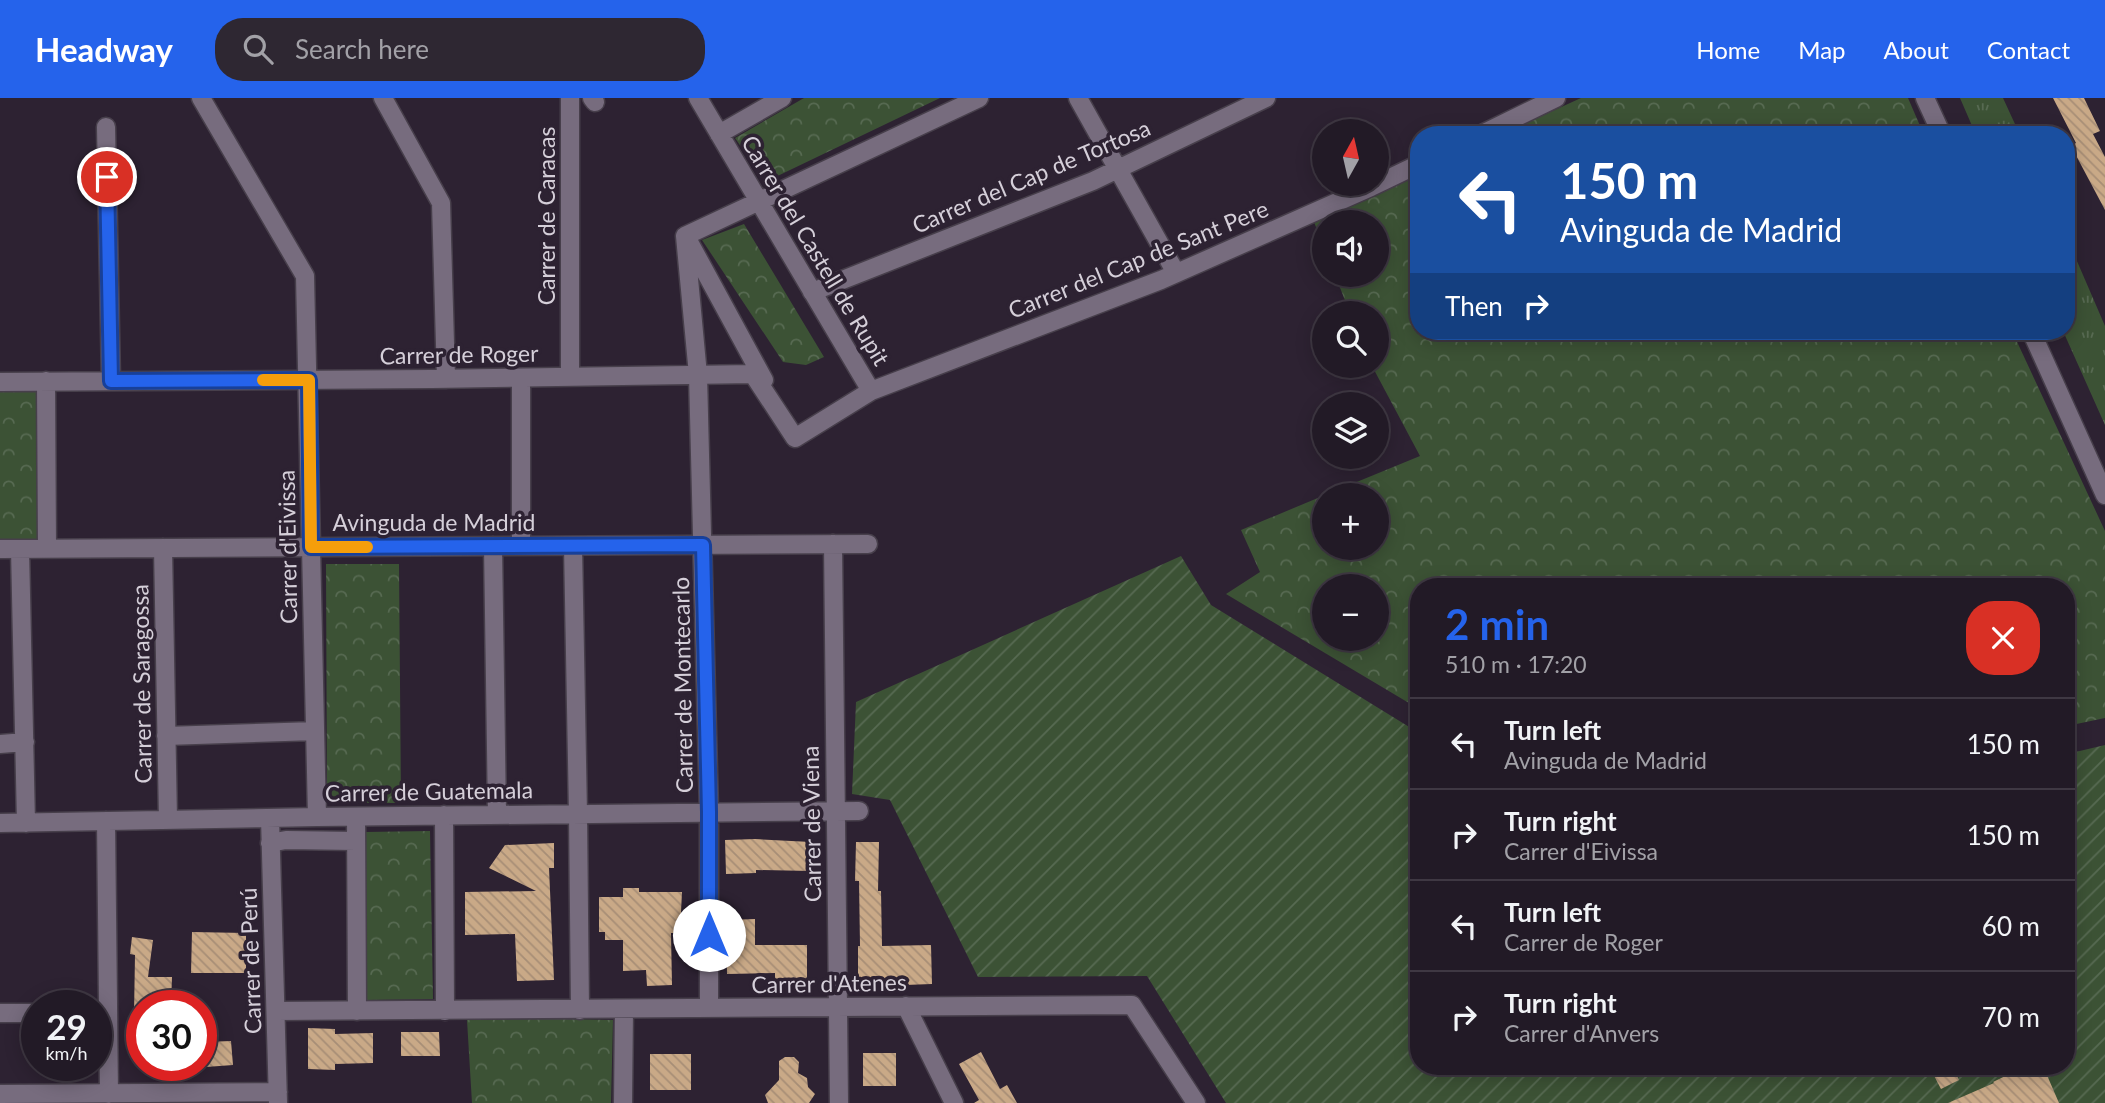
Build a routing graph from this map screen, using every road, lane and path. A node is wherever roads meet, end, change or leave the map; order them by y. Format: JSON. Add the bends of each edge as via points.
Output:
{"nodes":[{"id":1,"x":201,"y":98,"type":"edge"},
{"id":2,"x":383,"y":98,"type":"edge"},
{"id":3,"x":570,"y":98,"type":"edge"},
{"id":4,"x":698,"y":98,"type":"edge"},
{"id":5,"x":782,"y":98,"type":"edge"},
{"id":6,"x":979,"y":98,"type":"edge"},
{"id":7,"x":1078,"y":98,"type":"edge"},
{"id":8,"x":1266,"y":98,"type":"edge"},
{"id":9,"x":1556,"y":98,"type":"edge"},
{"id":10,"x":1925,"y":98,"type":"edge"},
{"id":11,"x":1498,"y":126,"type":"edge"},
{"id":12,"x":1938,"y":126,"type":"edge"},
{"id":13,"x":106,"y":127,"type":"dead end"},
{"id":14,"x":719,"y":134,"type":"junction"},
{"id":15,"x":1410,"y":168,"type":"edge"},
{"id":16,"x":1118,"y":169,"type":"junction"},
{"id":17,"x":759,"y":201,"type":"junction"},
{"id":18,"x":685,"y":236,"type":"junction"},
{"id":19,"x":1176,"y":273,"type":"junction"},
{"id":20,"x":813,"y":292,"type":"junction"},
{"id":21,"x":2035,"y":340,"type":"edge"},
{"id":22,"x":698,"y":375,"type":"junction"},
{"id":23,"x":570,"y":377,"type":"junction"},
{"id":24,"x":520,"y":378,"type":"junction"},
{"id":25,"x":446,"y":379,"type":"junction"},
{"id":26,"x":309,"y":380,"type":"junction"},
{"id":27,"x":111,"y":381,"type":"junction"},
{"id":28,"x":0,"y":382,"type":"edge"},
{"id":29,"x":46,"y":382,"type":"junction"},
{"id":30,"x":871,"y":391,"type":"junction"},
{"id":31,"x":795,"y":438,"type":"junction"},
{"id":32,"x":2105,"y":495,"type":"edge"},
{"id":33,"x":833,"y":544,"type":"junction"},
{"id":34,"x":867,"y":544,"type":"dead end"},
{"id":35,"x":703,"y":545,"type":"junction"},
{"id":36,"x":493,"y":546,"type":"junction"},
{"id":37,"x":521,"y":546,"type":"junction"},
{"id":38,"x":573,"y":546,"type":"junction"},
{"id":39,"x":311,"y":547,"type":"junction"},
{"id":40,"x":47,"y":548,"type":"junction"},
{"id":41,"x":163,"y":548,"type":"junction"},
{"id":42,"x":0,"y":549,"type":"edge"},
{"id":43,"x":20,"y":549,"type":"junction"},
{"id":44,"x":315,"y":731,"type":"junction"},
{"id":45,"x":166,"y":736,"type":"junction"},
{"id":46,"x":25,"y":742,"type":"junction"},
{"id":47,"x":0,"y":744,"type":"edge"},
{"id":48,"x":835,"y":811,"type":"junction"},
{"id":49,"x":859,"y":811,"type":"dead end"},
{"id":50,"x":709,"y":812,"type":"junction"},
{"id":51,"x":579,"y":814,"type":"junction"},
{"id":52,"x":444,"y":815,"type":"junction"},
{"id":53,"x":497,"y":815,"type":"junction"},
{"id":54,"x":317,"y":817,"type":"junction"},
{"id":55,"x":356,"y":817,"type":"junction"},
{"id":56,"x":270,"y":818,"type":"junction"},
{"id":57,"x":168,"y":820,"type":"junction"},
{"id":58,"x":106,"y":821,"type":"junction"},
{"id":59,"x":0,"y":823,"type":"edge"},
{"id":60,"x":26,"y":823,"type":"junction"},
{"id":61,"x":356,"y":841,"type":"junction"},
{"id":62,"x":270,"y":843,"type":"junction"},
{"id":63,"x":102,"y":990,"type":"edge"},
{"id":64,"x":906,"y":1006,"type":"junction"},
{"id":65,"x":838,"y":1007,"type":"junction"},
{"id":66,"x":709,"y":1008,"type":"junction"},
{"id":67,"x":624,"y":1009,"type":"junction"},
{"id":68,"x":580,"y":1010,"type":"junction"},
{"id":69,"x":276,"y":1011,"type":"junction"},
{"id":70,"x":445,"y":1011,"type":"junction"},
{"id":71,"x":357,"y":1012,"type":"junction"},
{"id":72,"x":0,"y":1013,"type":"edge"},
{"id":73,"x":21,"y":1013,"type":"edge"},
{"id":74,"x":109,"y":1081,"type":"edge"},
{"id":75,"x":0,"y":1094,"type":"edge"},
{"id":76,"x":110,"y":1094,"type":"junction"},
{"id":77,"x":243,"y":1098,"type":"edge"},
{"id":78,"x":278,"y":1098,"type":"edge"},
{"id":79,"x":623,"y":1103,"type":"edge"},
{"id":80,"x":839,"y":1103,"type":"edge"},
{"id":81,"x":954,"y":1103,"type":"edge"},
{"id":82,"x":1196,"y":1103,"type":"edge"}],
"edges":[{"from":1,"to":26,"type":"street","name":"Carrer d'Eivissa","via":[[305,276]]},
{"from":2,"to":25,"type":"street","via":[[441,203]]},
{"from":3,"to":23,"type":"street","name":"Carrer de Caracas"},
{"from":4,"to":14,"type":"street","name":"Carrer del Castell de Rupit"},
{"from":5,"to":14,"type":"street"},
{"from":6,"to":17,"type":"street"},
{"from":7,"to":16,"type":"street"},
{"from":8,"to":16,"type":"street","name":"Carrer del Cap de Tortosa"},
{"from":9,"to":11,"type":"street"},
{"from":10,"to":12,"type":"street"},
{"from":13,"to":27,"type":"street"},
{"from":14,"to":17,"type":"street","name":"Carrer del Castell de Rupit"},
{"from":15,"to":19,"type":"street","name":"Carrer del Cap de Sant Pere"},
{"from":16,"to":19,"type":"street"},
{"from":16,"to":20,"type":"street","name":"Carrer del Cap de Tortosa"},
{"from":17,"to":18,"type":"street"},
{"from":17,"to":20,"type":"street","name":"Carrer del Castell de Rupit"},
{"from":18,"to":22,"type":"street","name":"Carrer de Montecarlo"},
{"from":18,"to":31,"type":"street"},
{"from":19,"to":30,"type":"street","name":"Carrer del Cap de Sant Pere"},
{"from":20,"to":30,"type":"street","name":"Carrer del Castell de Rupit"},
{"from":21,"to":32,"type":"street"},
{"from":22,"to":23,"type":"street","name":"Carrer de Roger"},
{"from":22,"to":31,"type":"street","name":"Carrer de Roger","via":[[753,374]]},
{"from":22,"to":35,"type":"street","name":"Carrer de Montecarlo"},
{"from":23,"to":24,"type":"street","name":"Carrer de Roger"},
{"from":24,"to":25,"type":"street","name":"Carrer de Roger"},
{"from":24,"to":37,"type":"street"},
{"from":25,"to":26,"type":"street","name":"Carrer de Roger"},
{"from":26,"to":27,"type":"street","name":"Carrer de Roger"},
{"from":26,"to":39,"type":"street","name":"Carrer d'Eivissa"},
{"from":27,"to":29,"type":"street","name":"Carrer de Roger"},
{"from":28,"to":29,"type":"street","name":"Carrer de Roger"},
{"from":29,"to":40,"type":"street"},
{"from":30,"to":31,"type":"street"},
{"from":33,"to":34,"type":"street","name":"Avinguda de Madrid"},
{"from":33,"to":35,"type":"street","name":"Avinguda de Madrid"},
{"from":33,"to":48,"type":"street","name":"Carrer de Viena"},
{"from":35,"to":38,"type":"street","name":"Avinguda de Madrid"},
{"from":35,"to":50,"type":"street","name":"Carrer de Montecarlo"},
{"from":36,"to":37,"type":"street","name":"Avinguda de Madrid"},
{"from":36,"to":39,"type":"street","name":"Avinguda de Madrid"},
{"from":36,"to":53,"type":"street"},
{"from":37,"to":38,"type":"street","name":"Avinguda de Madrid"},
{"from":38,"to":51,"type":"street"},
{"from":39,"to":41,"type":"street","name":"Avinguda de Madrid"},
{"from":39,"to":44,"type":"street","name":"Carrer d'Eivissa"},
{"from":40,"to":41,"type":"street","name":"Avinguda de Madrid"},
{"from":40,"to":43,"type":"street","name":"Avinguda de Madrid"},
{"from":41,"to":45,"type":"street","name":"Carrer de Saragossa"},
{"from":42,"to":43,"type":"street","name":"Avinguda de Madrid"},
{"from":43,"to":46,"type":"street"},
{"from":44,"to":45,"type":"street"},
{"from":44,"to":54,"type":"street","name":"Carrer d'Eivissa"},
{"from":45,"to":57,"type":"street","name":"Carrer de Saragossa"},
{"from":46,"to":47,"type":"street"},
{"from":46,"to":60,"type":"street"},
{"from":48,"to":49,"type":"street","name":"Carrer de Guatemala"},
{"from":48,"to":50,"type":"street","name":"Carrer de Guatemala"},
{"from":48,"to":65,"type":"street","name":"Carrer de Viena"},
{"from":50,"to":51,"type":"street","name":"Carrer de Guatemala"},
{"from":50,"to":66,"type":"street","name":"Carrer de Montecarlo"},
{"from":51,"to":53,"type":"street","name":"Carrer de Guatemala"},
{"from":51,"to":68,"type":"street"},
{"from":52,"to":53,"type":"street","name":"Carrer de Guatemala"},
{"from":52,"to":55,"type":"street","name":"Carrer de Guatemala"},
{"from":52,"to":70,"type":"street"},
{"from":54,"to":55,"type":"street","name":"Carrer de Guatemala"},
{"from":54,"to":56,"type":"street","name":"Carrer de Guatemala"},
{"from":55,"to":61,"type":"street"},
{"from":56,"to":57,"type":"street","name":"Carrer de Guatemala"},
{"from":56,"to":62,"type":"street","name":"Carrer de Perú"},
{"from":57,"to":58,"type":"street","name":"Carrer de Guatemala"},
{"from":58,"to":60,"type":"street","name":"Carrer de Guatemala"},
{"from":58,"to":63,"type":"street"},
{"from":59,"to":60,"type":"street","name":"Carrer de Guatemala"},
{"from":61,"to":62,"type":"street"},
{"from":61,"to":71,"type":"street"},
{"from":62,"to":69,"type":"street","name":"Carrer de Perú"},
{"from":64,"to":65,"type":"street","name":"Carrer d'Atenes"},
{"from":64,"to":81,"type":"street"},
{"from":64,"to":82,"type":"street","name":"Carrer d'Atenes","via":[[1132,1004]]},
{"from":65,"to":66,"type":"street","name":"Carrer d'Atenes"},
{"from":65,"to":80,"type":"street","name":"Carrer de Viena"},
{"from":66,"to":67,"type":"street","name":"Carrer d'Atenes"},
{"from":67,"to":68,"type":"street","name":"Carrer d'Atenes"},
{"from":67,"to":79,"type":"street"},
{"from":68,"to":70,"type":"street","name":"Carrer d'Atenes"},
{"from":69,"to":71,"type":"street","name":"Carrer d'Atenes"},
{"from":69,"to":78,"type":"street","name":"Carrer de Perú"},
{"from":70,"to":71,"type":"street","name":"Carrer d'Atenes"},
{"from":72,"to":73,"type":"street"},
{"from":74,"to":76,"type":"street"},
{"from":75,"to":76,"type":"street"},
{"from":76,"to":77,"type":"street"},
{"from":77,"to":78,"type":"street"}]}
